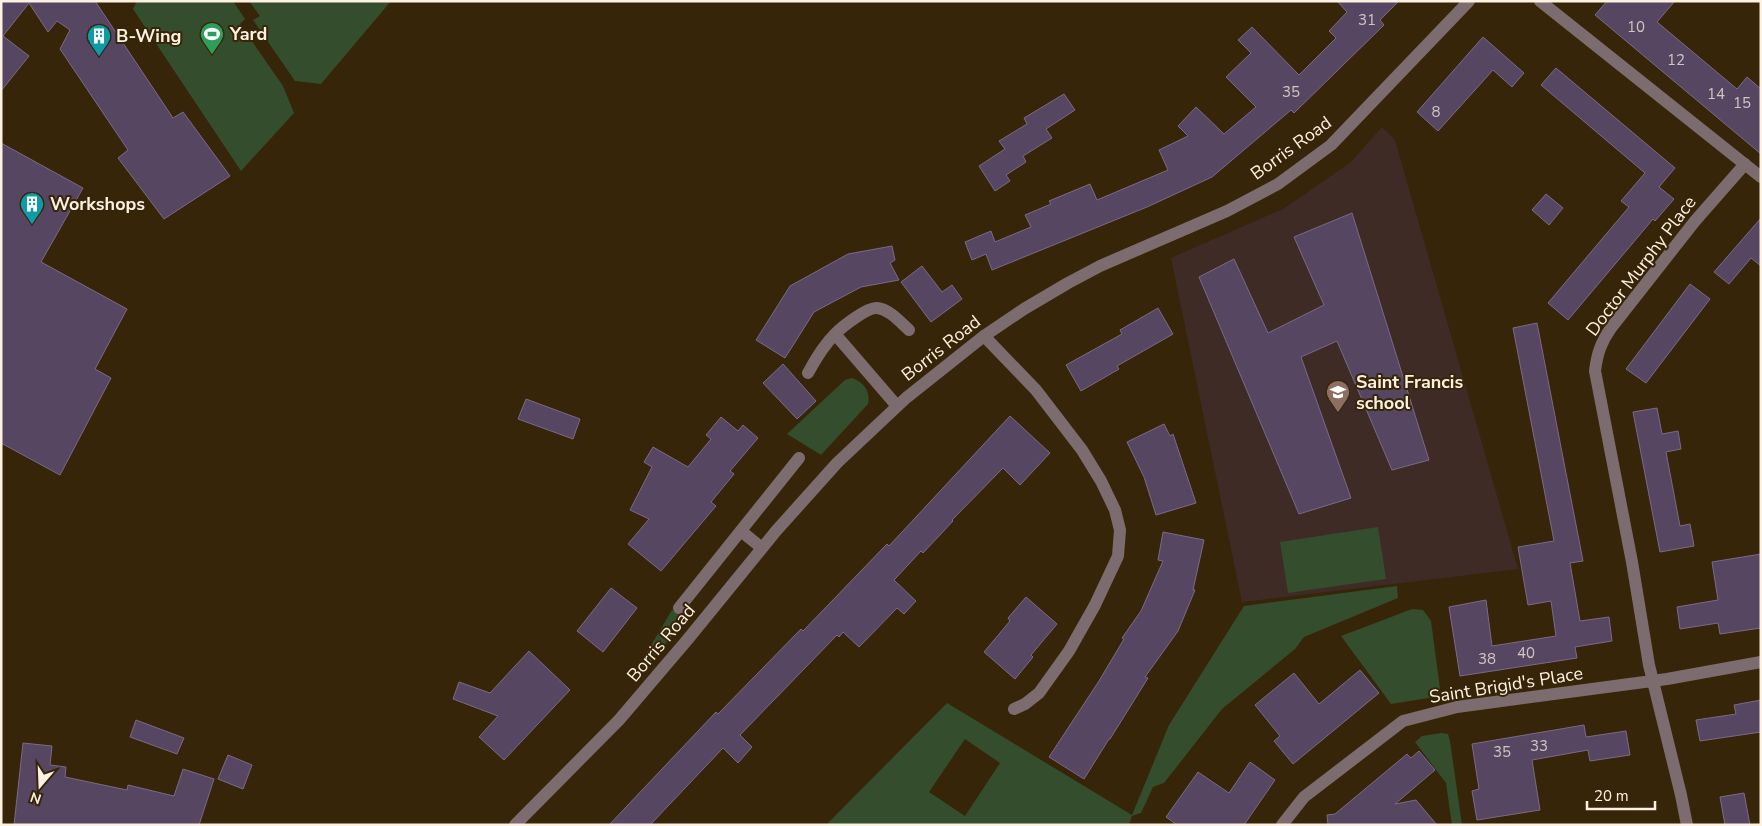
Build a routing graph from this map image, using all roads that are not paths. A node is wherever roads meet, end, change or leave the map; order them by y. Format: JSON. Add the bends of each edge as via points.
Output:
{"nodes":[{"id":1,"x":1469,"y":1,"type":"edge"},
{"id":2,"x":1540,"y":1,"type":"edge"},
{"id":3,"x":1744,"y":164,"type":"junction"},
{"id":4,"x":1761,"y":178,"type":"edge"},
{"id":5,"x":909,"y":330,"type":"dead end"},
{"id":6,"x":834,"y":334,"type":"junction"},
{"id":7,"x":984,"y":336,"type":"junction"},
{"id":8,"x":808,"y":373,"type":"dead end"},
{"id":9,"x":898,"y":406,"type":"junction"},
{"id":10,"x":799,"y":458,"type":"dead end"},
{"id":11,"x":741,"y":531,"type":"junction"},
{"id":12,"x":762,"y":548,"type":"junction"},
{"id":13,"x":679,"y":608,"type":"dead end"},
{"id":14,"x":1761,"y":662,"type":"edge"},
{"id":15,"x":1654,"y":680,"type":"junction"},
{"id":16,"x":1014,"y":709,"type":"dead end"},
{"id":17,"x":516,"y":825,"type":"edge"},
{"id":18,"x":1282,"y":825,"type":"edge"},
{"id":19,"x":1686,"y":825,"type":"edge"}],
"edges":[{"from":1,"to":7,"type":"street","name":"Borris Road","via":[[1331,145],[1278,184],[1227,211],[1100,266]]},
{"from":2,"to":3,"type":"street"},
{"from":3,"to":4,"type":"street"},
{"from":3,"to":15,"type":"street","name":"Doctor Murphy Place","via":[[1616,321],[1597,354],[1595,371]]},
{"from":5,"to":6,"type":"street","via":[[890,313],[871,308]]},
{"from":6,"to":8,"type":"street"},
{"from":6,"to":9,"type":"street"},
{"from":7,"to":9,"type":"street","name":"Borris Road"},
{"from":7,"to":16,"type":"street","via":[[1036,390],[1082,450],[1115,510],[1120,530],[1118,556],[1069,650],[1040,693]]},
{"from":9,"to":12,"type":"street","name":"Borris Road","via":[[836,463]]},
{"from":10,"to":11,"type":"street"},
{"from":11,"to":12,"type":"street"},
{"from":11,"to":13,"type":"street"},
{"from":12,"to":17,"type":"street","name":"Borris Road","via":[[618,720]]},
{"from":14,"to":15,"type":"street","name":"Saint Brigid's Place"},
{"from":15,"to":18,"type":"street","name":"Saint Brigid's Place","via":[[1457,707],[1403,722],[1304,797]]},
{"from":15,"to":19,"type":"street"}]}
